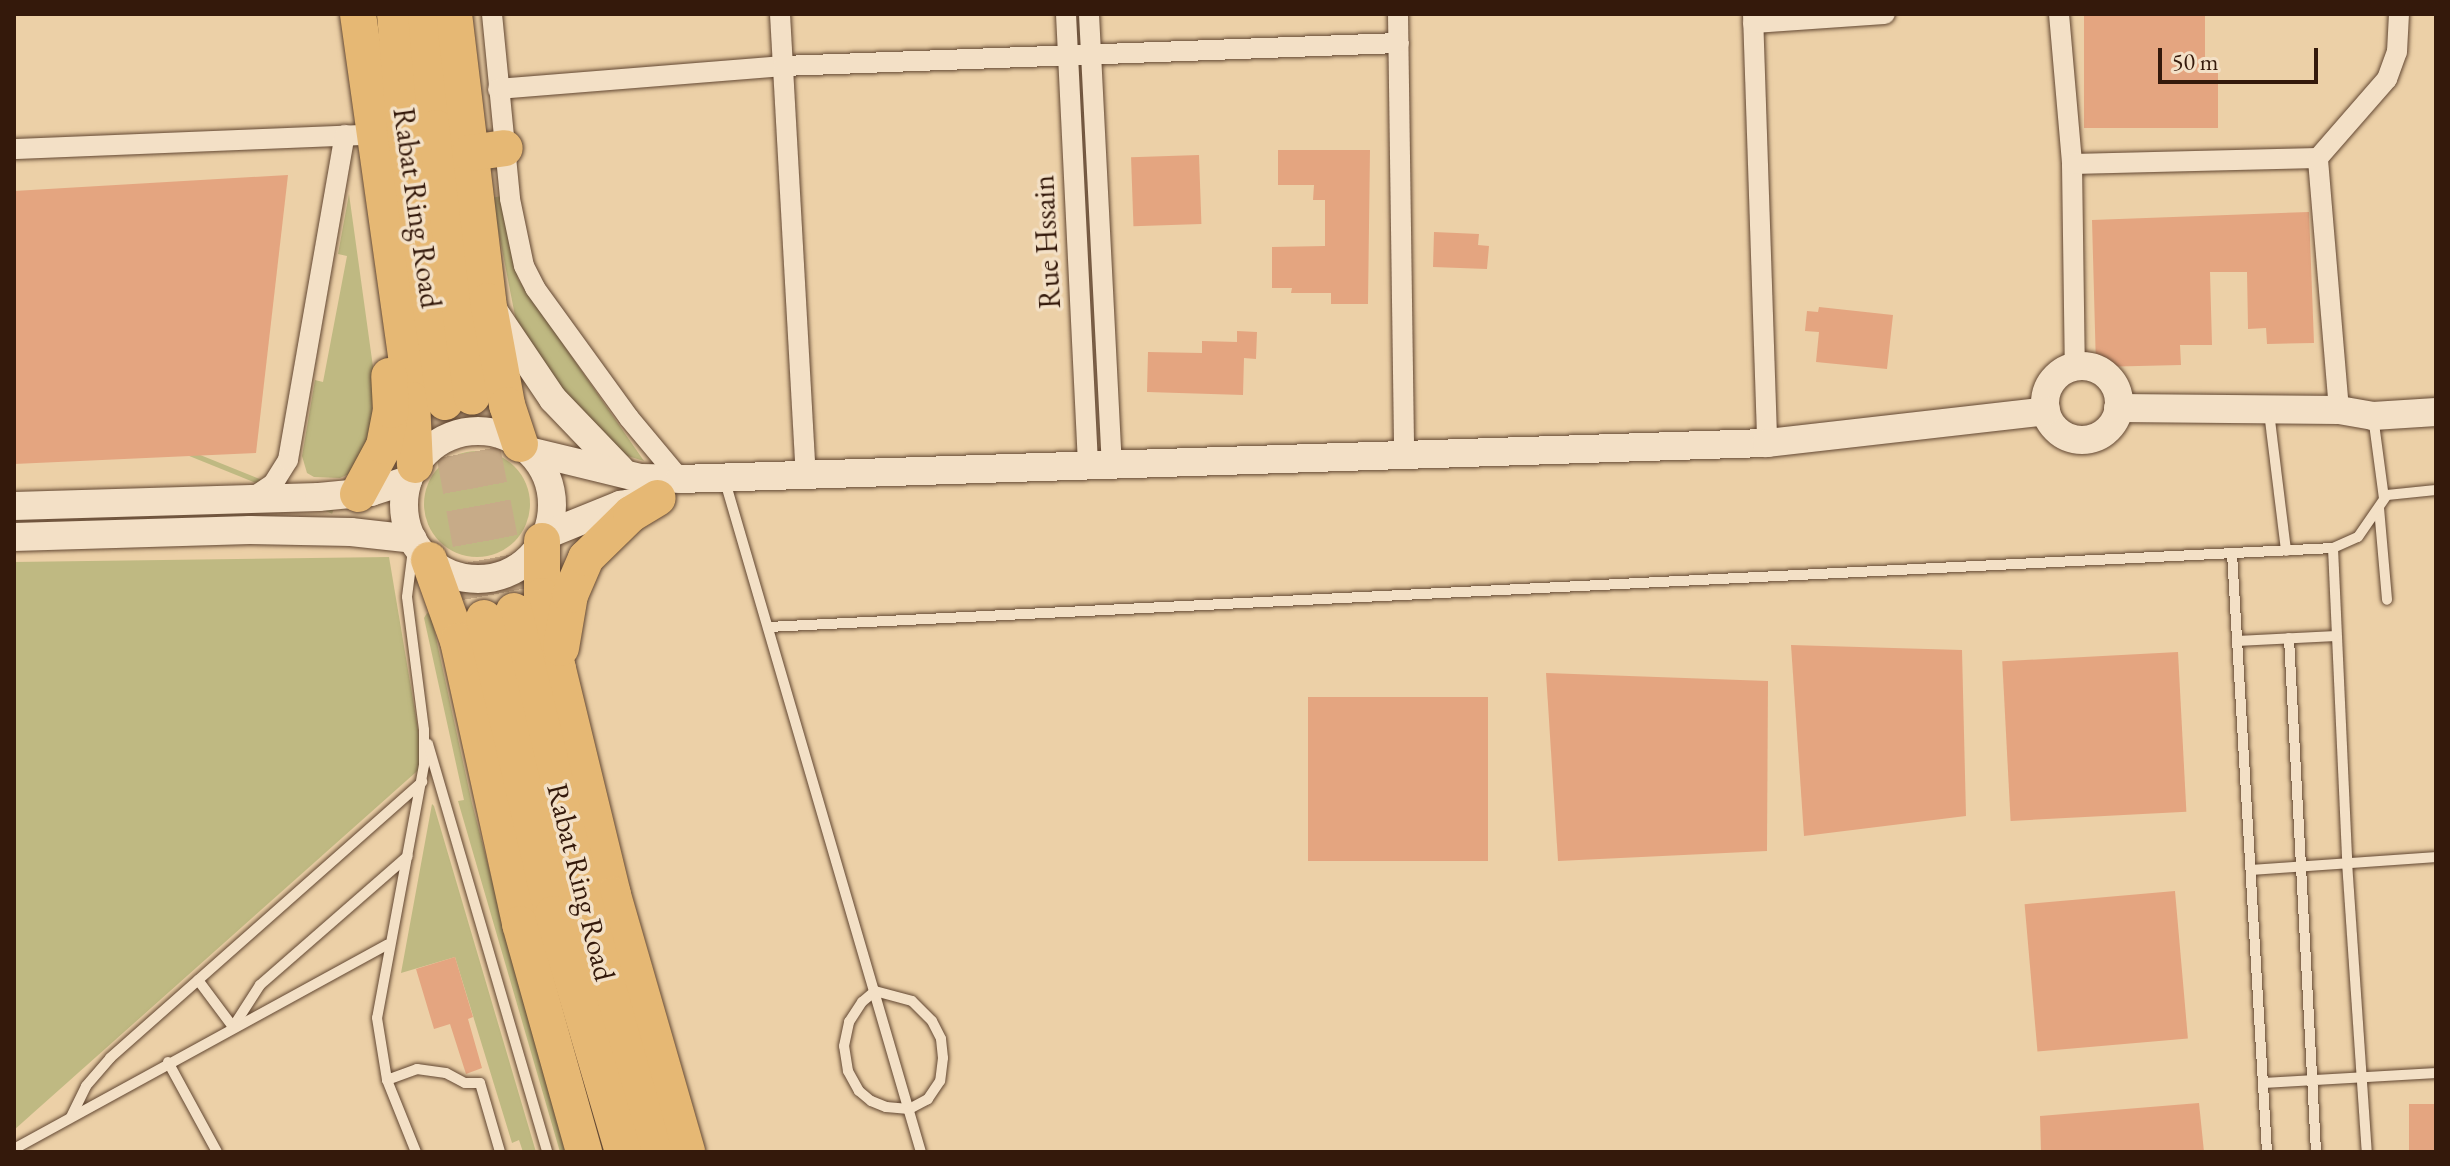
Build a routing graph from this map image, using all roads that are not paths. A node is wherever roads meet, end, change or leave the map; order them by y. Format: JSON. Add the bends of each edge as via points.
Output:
{"nodes":[{"id":1,"x":358,"y":14,"type":"edge"},
{"id":2,"x":395,"y":14,"type":"edge"},
{"id":3,"x":426,"y":14,"type":"edge"},
{"id":4,"x":454,"y":14,"type":"edge"},
{"id":5,"x":492,"y":14,"type":"edge"},
{"id":6,"x":780,"y":14,"type":"edge"},
{"id":7,"x":1066,"y":14,"type":"edge"},
{"id":8,"x":1089,"y":14,"type":"edge"},
{"id":9,"x":1398,"y":14,"type":"edge"},
{"id":10,"x":1885,"y":14,"type":"edge"},
{"id":11,"x":2059,"y":14,"type":"edge"},
{"id":12,"x":2399,"y":14,"type":"edge"},
{"id":13,"x":1753,"y":19,"type":"edge"},
{"id":14,"x":1399,"y":43,"type":"junction"},
{"id":15,"x":1069,"y":57,"type":"junction"},
{"id":16,"x":1092,"y":57,"type":"junction"},
{"id":17,"x":783,"y":66,"type":"junction"},
{"id":18,"x":498,"y":89,"type":"junction"},
{"id":19,"x":359,"y":135,"type":"junction"},
{"id":20,"x":14,"y":149,"type":"edge"},
{"id":21,"x":487,"y":150,"type":"junction"},
{"id":22,"x":2318,"y":158,"type":"junction"},
{"id":23,"x":2072,"y":164,"type":"junction"},
{"id":24,"x":394,"y":277,"type":"junction"},
{"id":25,"x":488,"y":301,"type":"junction"},
{"id":26,"x":2075,"y":367,"type":"junction"},
{"id":27,"x":2118,"y":408,"type":"junction"},
{"id":28,"x":2339,"y":410,"type":"junction"},
{"id":29,"x":2046,"y":411,"type":"junction"},
{"id":30,"x":2269,"y":412,"type":"junction"},
{"id":31,"x":2436,"y":412,"type":"edge"},
{"id":32,"x":2373,"y":416,"type":"junction"},
{"id":33,"x":1767,"y":443,"type":"junction"},
{"id":34,"x":525,"y":447,"type":"junction"},
{"id":35,"x":1404,"y":454,"type":"junction"},
{"id":36,"x":288,"y":460,"type":"junction"},
{"id":37,"x":1100,"y":467,"type":"junction"},
{"id":38,"x":622,"y":471,"type":"junction"},
{"id":39,"x":412,"y":473,"type":"junction"},
{"id":40,"x":806,"y":473,"type":"junction"},
{"id":41,"x":724,"y":477,"type":"junction"},
{"id":42,"x":669,"y":488,"type":"junction"},
{"id":43,"x":2436,"y":490,"type":"edge"},
{"id":44,"x":358,"y":494,"type":"junction"},
{"id":45,"x":319,"y":497,"type":"junction"},
{"id":46,"x":250,"y":499,"type":"junction"},
{"id":47,"x":2381,"y":502,"type":"junction"},
{"id":48,"x":14,"y":506,"type":"edge"},
{"id":49,"x":14,"y":537,"type":"edge"},
{"id":50,"x":544,"y":538,"type":"junction"},
{"id":51,"x":418,"y":547,"type":"junction"},
{"id":52,"x":2333,"y":548,"type":"junction"},
{"id":53,"x":2286,"y":551,"type":"junction"},
{"id":54,"x":2232,"y":553,"type":"junction"},
{"id":55,"x":2387,"y":600,"type":"dead end"},
{"id":56,"x":768,"y":627,"type":"junction"},
{"id":57,"x":2336,"y":636,"type":"junction"},
{"id":58,"x":2289,"y":638,"type":"junction"},
{"id":59,"x":2237,"y":641,"type":"junction"},
{"id":60,"x":558,"y":669,"type":"junction"},
{"id":61,"x":424,"y":730,"type":"junction"},
{"id":62,"x":422,"y":782,"type":"junction"},
{"id":63,"x":408,"y":856,"type":"junction"},
{"id":64,"x":2436,"y":857,"type":"edge"},
{"id":65,"x":2347,"y":862,"type":"junction"},
{"id":66,"x":2301,"y":866,"type":"junction"},
{"id":67,"x":2252,"y":870,"type":"junction"},
{"id":68,"x":388,"y":944,"type":"junction"},
{"id":69,"x":198,"y":980,"type":"junction"},
{"id":70,"x":875,"y":991,"type":"junction"},
{"id":71,"x":233,"y":1027,"type":"junction"},
{"id":72,"x":168,"y":1062,"type":"junction"},
{"id":73,"x":2436,"y":1073,"type":"edge"},
{"id":74,"x":2363,"y":1077,"type":"junction"},
{"id":75,"x":387,"y":1080,"type":"junction"},
{"id":76,"x":2312,"y":1080,"type":"junction"},
{"id":77,"x":2264,"y":1083,"type":"junction"},
{"id":78,"x":909,"y":1109,"type":"junction"},
{"id":79,"x":71,"y":1117,"type":"junction"},
{"id":80,"x":14,"y":1149,"type":"edge"},
{"id":81,"x":217,"y":1152,"type":"edge"},
{"id":82,"x":416,"y":1152,"type":"edge"},
{"id":83,"x":500,"y":1152,"type":"edge"},
{"id":84,"x":547,"y":1152,"type":"edge"},
{"id":85,"x":584,"y":1152,"type":"edge"},
{"id":86,"x":623,"y":1152,"type":"edge"},
{"id":87,"x":654,"y":1152,"type":"edge"},
{"id":88,"x":687,"y":1152,"type":"edge"},
{"id":89,"x":921,"y":1152,"type":"edge"},
{"id":90,"x":2267,"y":1152,"type":"edge"},
{"id":91,"x":2316,"y":1152,"type":"edge"},
{"id":92,"x":2367,"y":1152,"type":"edge"}],
"edges":[{"from":1,"to":19,"type":"highway"},
{"from":2,"to":3,"type":"highway","name":"Rabat Ring Road","via":[[405,131],[458,399]]},
{"from":4,"to":21,"type":"highway"},
{"from":5,"to":18,"type":"street"},
{"from":6,"to":17,"type":"street"},
{"from":7,"to":15,"type":"street","name":"Rue Hssain"},
{"from":8,"to":16,"type":"street","name":"Rue Hssain"},
{"from":9,"to":14,"type":"street"},
{"from":10,"to":13,"type":"street"},
{"from":11,"to":23,"type":"street"},
{"from":12,"to":22,"type":"street","via":[[2397,52],[2387,79]]},
{"from":13,"to":33,"type":"street"},
{"from":14,"to":16,"type":"street"},
{"from":14,"to":35,"type":"street"},
{"from":15,"to":16,"type":"street"},
{"from":15,"to":17,"type":"street"},
{"from":15,"to":37,"type":"street","name":"Rue Hssain"},
{"from":16,"to":37,"type":"street","name":"Rue Hssain"},
{"from":17,"to":18,"type":"street"},
{"from":17,"to":40,"type":"street"},
{"from":18,"to":21,"type":"street"},
{"from":19,"to":20,"type":"street"},
{"from":19,"to":24,"type":"highway"},
{"from":19,"to":36,"type":"street"},
{"from":21,"to":25,"type":"highway"},
{"from":21,"to":42,"type":"street","via":[[535,288],[629,418]]},
{"from":22,"to":23,"type":"street"},
{"from":22,"to":28,"type":"street"},
{"from":23,"to":26,"type":"street"},
{"from":24,"to":39,"type":"highway","via":[[412,400]]},
{"from":24,"to":44,"type":"highway","via":[[383,324],[391,392],[388,429]]},
{"from":25,"to":34,"type":"highway","via":[[507,405]]},
{"from":25,"to":38,"type":"street","via":[[553,399]]},
{"from":26,"to":27,"type":"street","via":[[2087,366],[2108,377]]},
{"from":26,"to":29,"type":"street","via":[[2048,388]]},
{"from":27,"to":29,"type":"street","via":[[2100,435],[2078,440],[2058,431]]},
{"from":27,"to":30,"type":"street"},
{"from":28,"to":30,"type":"street"},
{"from":28,"to":32,"type":"street"},
{"from":29,"to":33,"type":"street"},
{"from":30,"to":53,"type":"lane"},
{"from":31,"to":32,"type":"street"},
{"from":32,"to":47,"type":"lane"},
{"from":33,"to":35,"type":"street"},
{"from":34,"to":38,"type":"street"},
{"from":34,"to":39,"type":"street","via":[[503,435],[463,432],[444,439]]},
{"from":34,"to":50,"type":"street","via":[[550,490],[551,517]]},
{"from":35,"to":37,"type":"street"},
{"from":36,"to":45,"type":"street","via":[[299,483]]},
{"from":36,"to":46,"type":"street","via":[[273,484]]},
{"from":37,"to":40,"type":"street"},
{"from":38,"to":42,"type":"street"},
{"from":39,"to":44,"type":"street"},
{"from":39,"to":51,"type":"street","via":[[404,510]]},
{"from":40,"to":41,"type":"street"},
{"from":41,"to":42,"type":"street"},
{"from":41,"to":56,"type":"lane"},
{"from":42,"to":50,"type":"street"},
{"from":42,"to":60,"type":"highway","via":[[631,514],[586,558],[570,595]]},
{"from":43,"to":47,"type":"lane","via":[[2394,493]]},
{"from":44,"to":45,"type":"street"},
{"from":45,"to":46,"type":"street"},
{"from":46,"to":48,"type":"street"},
{"from":47,"to":52,"type":"lane","via":[[2358,537]]},
{"from":47,"to":55,"type":"lane"},
{"from":49,"to":51,"type":"street","via":[[351,532]]},
{"from":50,"to":51,"type":"street","via":[[517,568],[481,579],[444,571]]},
{"from":50,"to":60,"type":"highway","via":[[542,596]]},
{"from":51,"to":61,"type":"lane","via":[[407,597]]},
{"from":51,"to":85,"type":"highway","via":[[458,641],[520,924]]},
{"from":52,"to":53,"type":"lane"},
{"from":52,"to":57,"type":"lane"},
{"from":53,"to":54,"type":"lane"},
{"from":54,"to":56,"type":"lane"},
{"from":54,"to":59,"type":"lane"},
{"from":56,"to":70,"type":"lane"},
{"from":57,"to":58,"type":"lane"},
{"from":57,"to":65,"type":"lane"},
{"from":58,"to":59,"type":"lane"},
{"from":58,"to":66,"type":"lane"},
{"from":59,"to":67,"type":"lane"},
{"from":60,"to":88,"type":"highway","via":[[613,895]]},
{"from":61,"to":62,"type":"lane"},
{"from":61,"to":84,"type":"lane"},
{"from":62,"to":63,"type":"lane"},
{"from":62,"to":69,"type":"lane"},
{"from":63,"to":68,"type":"lane"},
{"from":63,"to":71,"type":"lane","via":[[260,985]]},
{"from":64,"to":65,"type":"lane"},
{"from":65,"to":66,"type":"lane"},
{"from":65,"to":74,"type":"lane"},
{"from":66,"to":67,"type":"lane"},
{"from":66,"to":76,"type":"lane"},
{"from":67,"to":77,"type":"lane"},
{"from":68,"to":71,"type":"lane"},
{"from":68,"to":75,"type":"lane","via":[[377,1018]]},
{"from":69,"to":71,"type":"lane"},
{"from":69,"to":79,"type":"lane","via":[[96,1072]]},
{"from":70,"to":78,"type":"lane"},
{"from":70,"to":78,"type":"lane","via":[[849,1022],[844,1046],[848,1071],[871,1101]]},
{"from":70,"to":78,"type":"lane","via":[[920,1007],[941,1039],[940,1081],[928,1099]]},
{"from":71,"to":72,"type":"lane"},
{"from":72,"to":79,"type":"lane"},
{"from":72,"to":81,"type":"lane"},
{"from":73,"to":74,"type":"lane"},
{"from":74,"to":76,"type":"lane"},
{"from":74,"to":92,"type":"lane"},
{"from":75,"to":82,"type":"lane"},
{"from":75,"to":83,"type":"lane","via":[[417,1069],[480,1083]]},
{"from":76,"to":77,"type":"lane"},
{"from":76,"to":91,"type":"lane"},
{"from":77,"to":90,"type":"lane"},
{"from":78,"to":89,"type":"lane"},
{"from":79,"to":80,"type":"lane"},
{"from":86,"to":87,"type":"highway","name":"Rabat Ring Road","via":[[553,914],[499,614]]}]}
